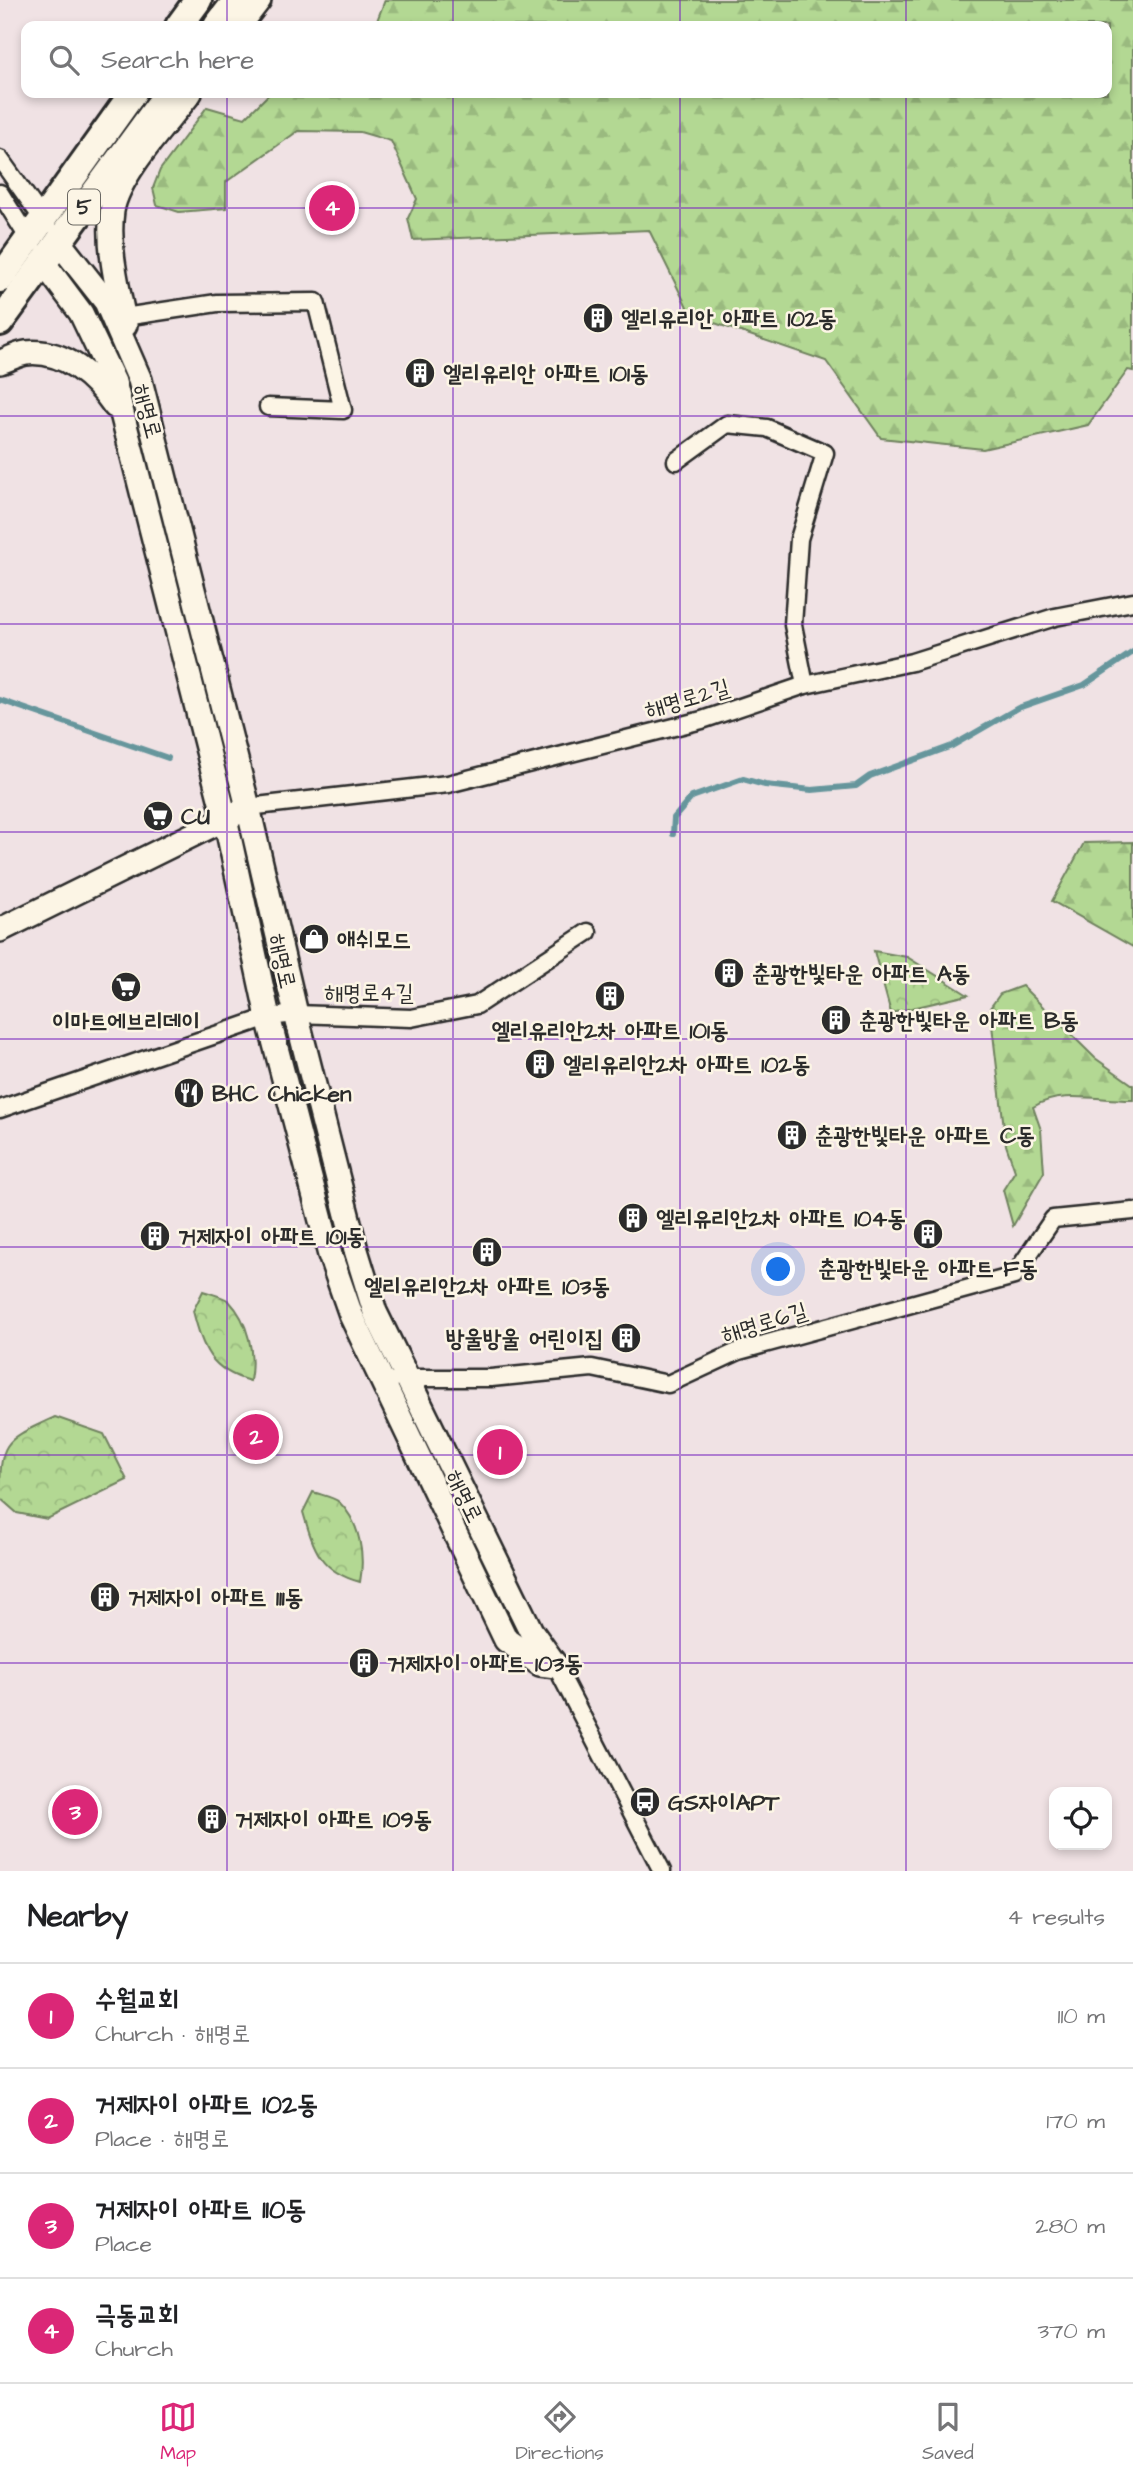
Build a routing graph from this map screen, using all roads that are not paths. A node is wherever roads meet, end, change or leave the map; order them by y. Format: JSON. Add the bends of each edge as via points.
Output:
{"nodes":[{"id":1,"x":198,"y":0,"type":"edge"},
{"id":2,"x":237,"y":0,"type":"edge"},
{"id":3,"x":259,"y":0,"type":"edge"},
{"id":4,"x":182,"y":21,"type":"edge"},
{"id":5,"x":221,"y":21,"type":"edge"},
{"id":6,"x":243,"y":21,"type":"edge"},
{"id":7,"x":129,"y":98,"type":"edge"},
{"id":8,"x":164,"y":98,"type":"edge"},
{"id":9,"x":186,"y":98,"type":"edge"},
{"id":10,"x":0,"y":159,"type":"edge"},
{"id":11,"x":0,"y":193,"type":"edge"},
{"id":12,"x":44,"y":240,"type":"junction"},
{"id":13,"x":0,"y":279,"type":"edge"},
{"id":14,"x":124,"y":317,"type":"junction"},
{"id":15,"x":0,"y":322,"type":"edge"},
{"id":16,"x":131,"y":355,"type":"junction"},
{"id":17,"x":0,"y":362,"type":"edge"},
{"id":18,"x":268,"y":407,"type":"dead end"},
{"id":19,"x":123,"y":418,"type":"junction"},
{"id":20,"x":676,"y":461,"type":"dead end"},
{"id":21,"x":1133,"y":602,"type":"edge"},
{"id":22,"x":805,"y":685,"type":"junction"},
{"id":23,"x":248,"y":807,"type":"junction"},
{"id":24,"x":225,"y":818,"type":"junction"},
{"id":25,"x":0,"y":930,"type":"edge"},
{"id":26,"x":588,"y":932,"type":"dead end"},
{"id":27,"x":296,"y":1014,"type":"junction"},
{"id":28,"x":268,"y":1017,"type":"junction"},
{"id":29,"x":0,"y":1109,"type":"edge"},
{"id":30,"x":1133,"y":1211,"type":"edge"},
{"id":31,"x":379,"y":1377,"type":"junction"},
{"id":32,"x":406,"y":1378,"type":"junction"},
{"id":33,"x":556,"y":1667,"type":"junction"},
{"id":34,"x":662,"y":1871,"type":"edge"}],
"edges":[{"from":1,"to":4,"type":"main road"},
{"from":2,"to":5,"type":"main road"},
{"from":3,"to":6,"type":"street"},
{"from":7,"to":12,"type":"main road","number":"5"},
{"from":8,"to":12,"type":"main road","number":"5"},
{"from":9,"to":14,"type":"street","via":[[131,171],[113,209],[111,232]]},
{"from":10,"to":12,"type":"street"},
{"from":11,"to":12,"type":"street"},
{"from":12,"to":13,"type":"main road","number":"5"},
{"from":12,"to":15,"type":"main road","number":"5"},
{"from":12,"to":16,"type":"street","name":"해명로","via":[[106,302]]},
{"from":12,"to":19,"type":"street","name":"해명로","via":[[114,382]]},
{"from":14,"to":16,"type":"street"},
{"from":14,"to":18,"type":"street","via":[[217,303],[316,302],[343,410]]},
{"from":16,"to":23,"type":"street","name":"해명로"},
{"from":17,"to":19,"type":"street","via":[[25,353],[55,356],[84,370],[104,389]]},
{"from":19,"to":24,"type":"street","name":"해명로"},
{"from":20,"to":22,"type":"street","via":[[727,424],[767,428],[825,453],[799,539],[793,625]]},
{"from":21,"to":22,"type":"street","name":"해명로2길","via":[[1055,617],[912,662]]},
{"from":22,"to":23,"type":"street","name":"해명로2길","via":[[702,720],[448,784]]},
{"from":23,"to":24,"type":"street"},
{"from":23,"to":27,"type":"street","name":"해명로"},
{"from":24,"to":25,"type":"street"},
{"from":24,"to":28,"type":"street","name":"해명로"},
{"from":26,"to":27,"type":"street","name":"해명로4길","via":[[477,1004],[411,1018]]},
{"from":27,"to":28,"type":"street","name":"해명로4길"},
{"from":27,"to":32,"type":"street","name":"해명로","via":[[356,1250],[375,1312]]},
{"from":28,"to":29,"type":"street","name":"해명로4길"},
{"from":28,"to":31,"type":"street","name":"해명로","via":[[330,1255]]},
{"from":30,"to":32,"type":"street","name":"해명로6길","via":[[1053,1219],[1014,1276],[739,1351],[668,1384],[592,1368],[491,1378]]},
{"from":31,"to":32,"type":"street","name":"해명로6길"},
{"from":31,"to":33,"type":"street","name":"해명로","via":[[506,1640],[540,1664]]},
{"from":32,"to":33,"type":"street","name":"해명로","via":[[531,1631]]},
{"from":33,"to":34,"type":"street","name":"해명로"}]}
